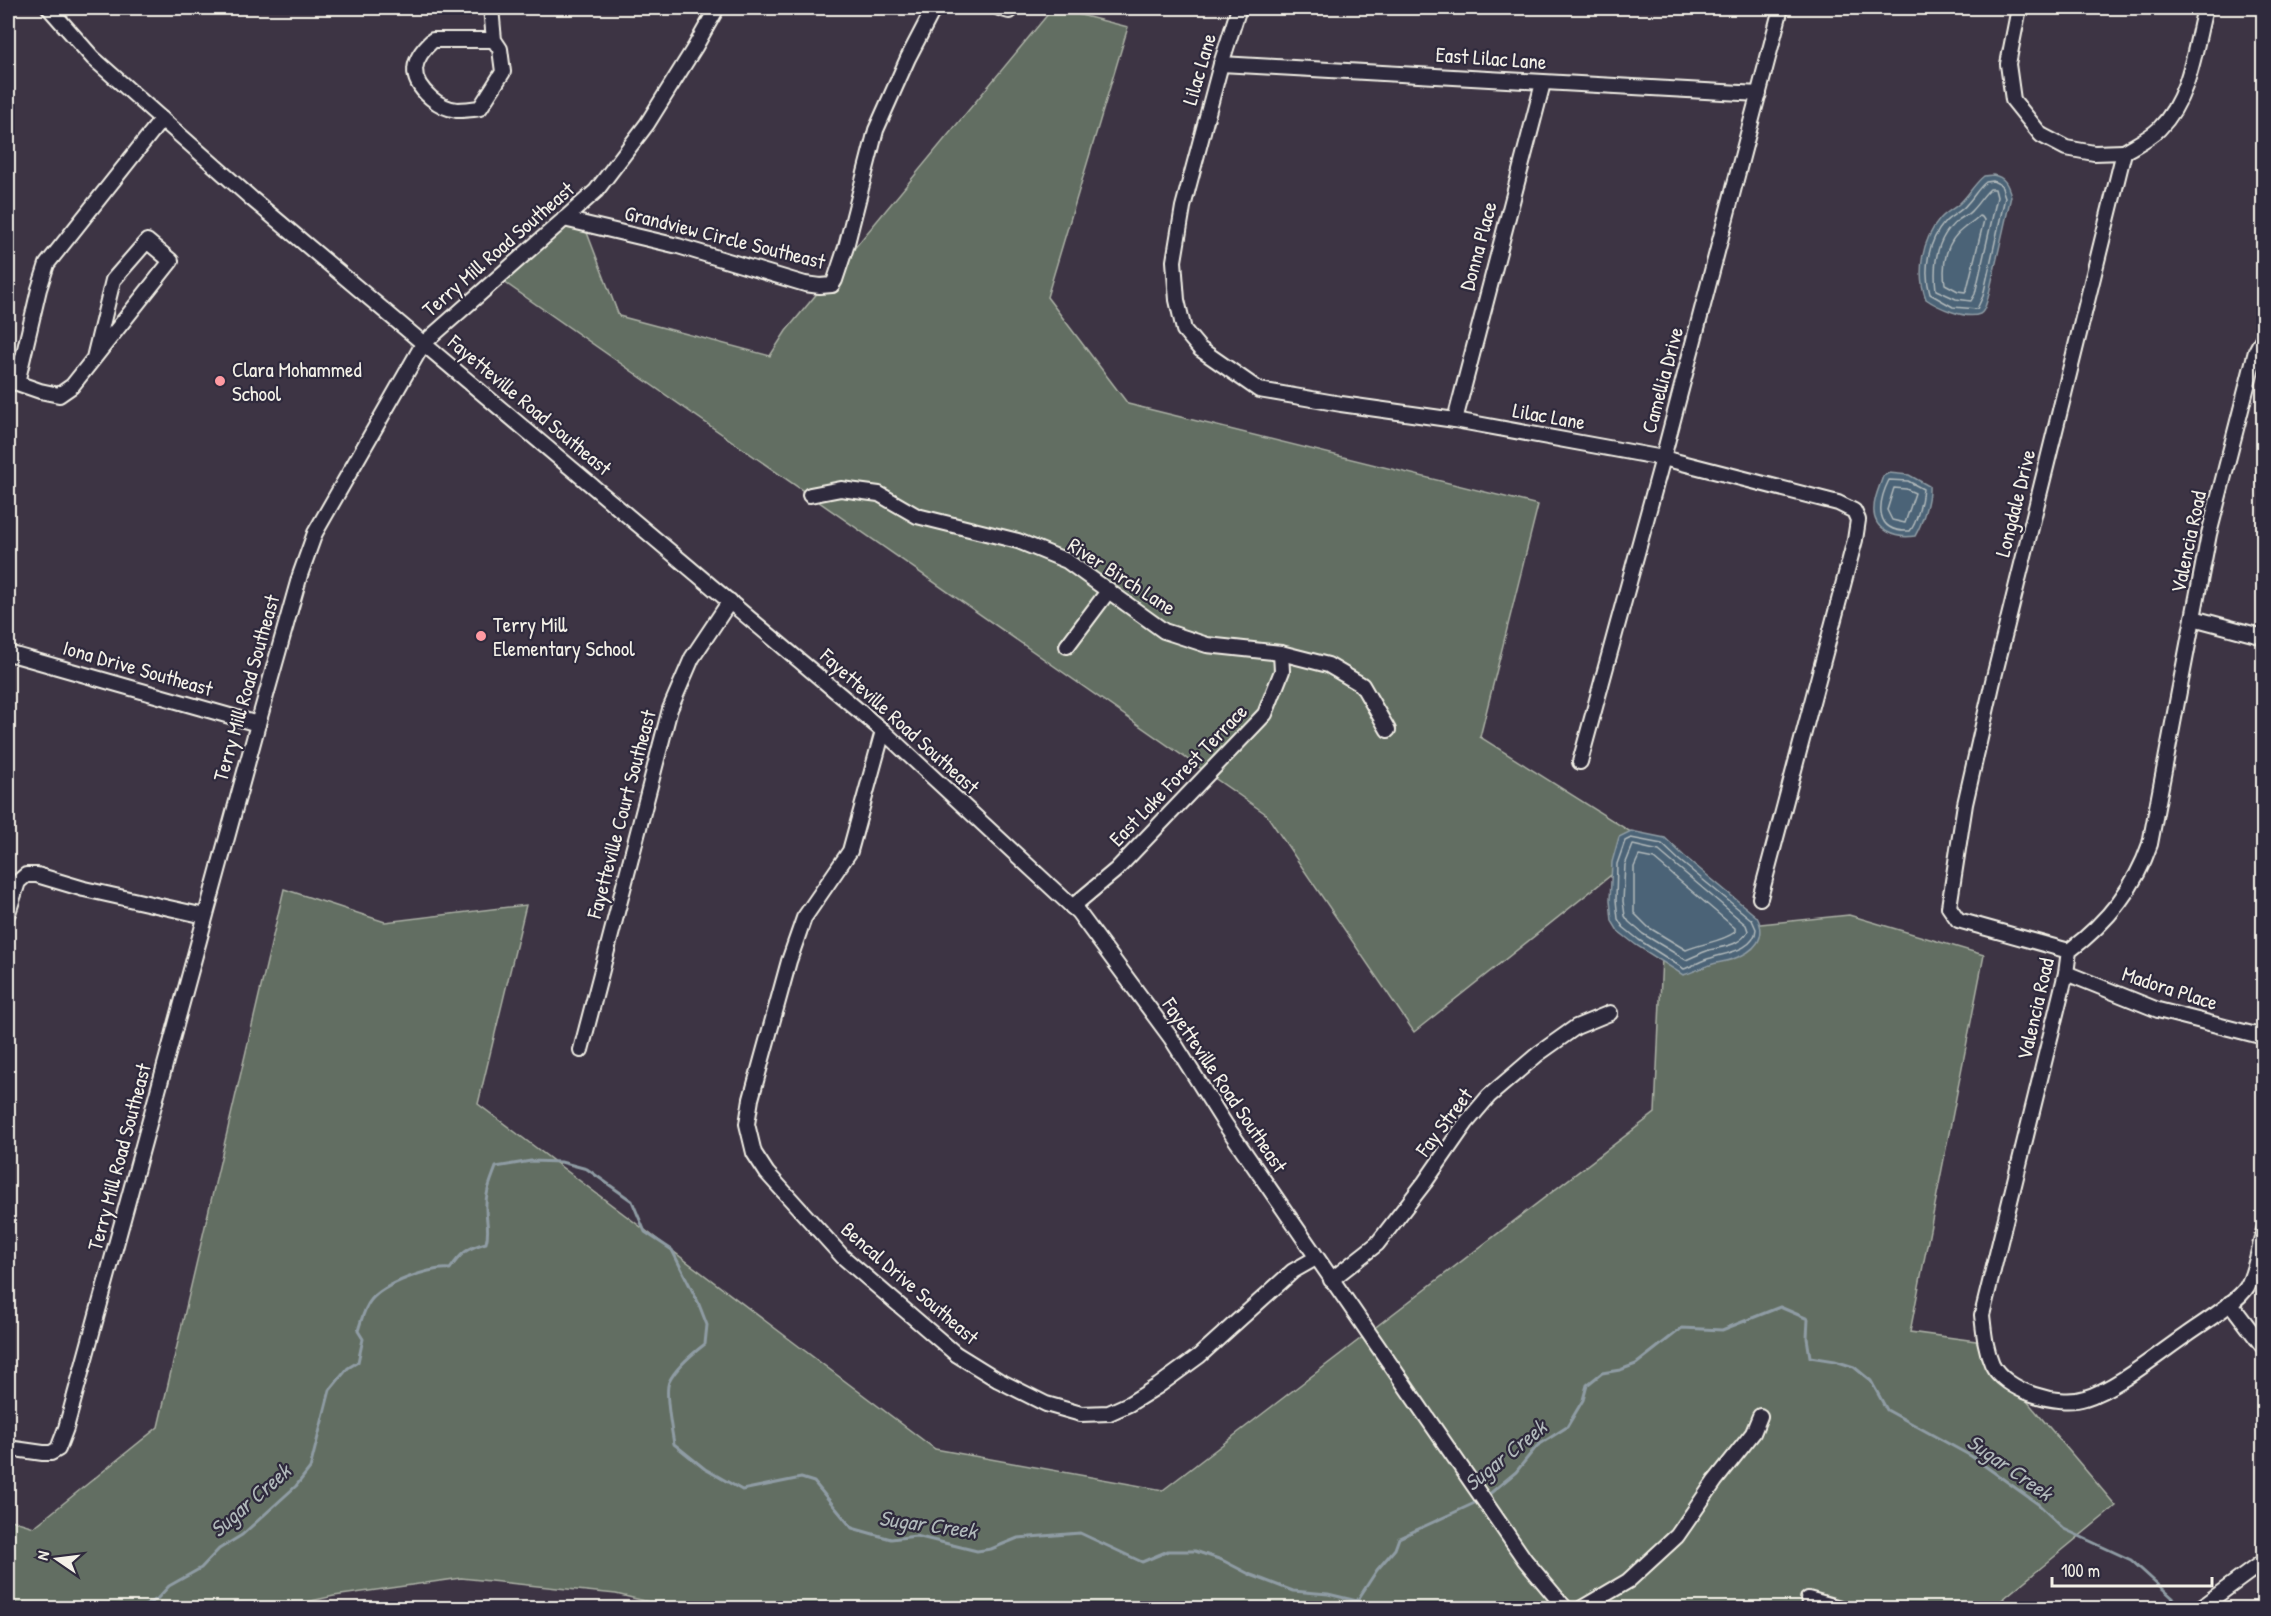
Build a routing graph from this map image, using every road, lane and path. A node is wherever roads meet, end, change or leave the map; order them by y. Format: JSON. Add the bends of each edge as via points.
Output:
{"nodes":[{"id":1,"x":50,"y":8,"type":"edge"},
{"id":2,"x":491,"y":8,"type":"edge"},
{"id":3,"x":717,"y":8,"type":"edge"},
{"id":4,"x":934,"y":8,"type":"edge"},
{"id":5,"x":999,"y":8,"type":"edge"},
{"id":6,"x":1010,"y":8,"type":"edge"},
{"id":7,"x":1239,"y":8,"type":"edge"},
{"id":8,"x":1781,"y":8,"type":"edge"},
{"id":9,"x":2019,"y":8,"type":"edge"},
{"id":10,"x":2205,"y":8,"type":"edge"},
{"id":11,"x":494,"y":40,"type":"junction"},
{"id":12,"x":1221,"y":64,"type":"junction"},
{"id":13,"x":1543,"y":83,"type":"junction"},
{"id":14,"x":1759,"y":94,"type":"junction"},
{"id":15,"x":162,"y":119,"type":"junction"},
{"id":16,"x":2124,"y":152,"type":"junction"},
{"id":17,"x":564,"y":219,"type":"junction"},
{"id":18,"x":2264,"y":336,"type":"edge"},
{"id":19,"x":423,"y":344,"type":"junction"},
{"id":20,"x":94,"y":358,"type":"junction"},
{"id":21,"x":12,"y":382,"type":"edge"},
{"id":22,"x":1455,"y":420,"type":"junction"},
{"id":23,"x":1663,"y":458,"type":"junction"},
{"id":24,"x":810,"y":495,"type":"dead end"},
{"id":25,"x":1109,"y":590,"type":"junction"},
{"id":26,"x":730,"y":601,"type":"junction"},
{"id":27,"x":2193,"y":618,"type":"junction"},
{"id":28,"x":2264,"y":637,"type":"edge"},
{"id":29,"x":1067,"y":646,"type":"dead end"},
{"id":30,"x":8,"y":652,"type":"edge"},
{"id":31,"x":1281,"y":653,"type":"junction"},
{"id":32,"x":258,"y":724,"type":"junction"},
{"id":33,"x":1388,"y":730,"type":"dead end"},
{"id":34,"x":883,"y":731,"type":"junction"},
{"id":35,"x":1580,"y":762,"type":"dead end"},
{"id":36,"x":1760,"y":898,"type":"dead end"},
{"id":37,"x":1072,"y":907,"type":"junction"},
{"id":38,"x":8,"y":913,"type":"edge"},
{"id":39,"x":205,"y":916,"type":"junction"},
{"id":40,"x":2069,"y":951,"type":"junction"},
{"id":41,"x":2066,"y":973,"type":"junction"},
{"id":42,"x":1610,"y":1013,"type":"dead end"},
{"id":43,"x":2264,"y":1037,"type":"edge"},
{"id":44,"x":581,"y":1050,"type":"dead end"},
{"id":45,"x":2264,"y":1230,"type":"edge"},
{"id":46,"x":1316,"y":1258,"type":"junction"},
{"id":47,"x":1331,"y":1280,"type":"junction"},
{"id":48,"x":2229,"y":1303,"type":"junction"},
{"id":49,"x":2264,"y":1348,"type":"edge"},
{"id":50,"x":1760,"y":1416,"type":"dead end"},
{"id":51,"x":8,"y":1448,"type":"edge"},
{"id":52,"x":2264,"y":1561,"type":"edge"},
{"id":53,"x":1808,"y":1599,"type":"dead end"},
{"id":54,"x":1565,"y":1608,"type":"edge"},
{"id":55,"x":1582,"y":1608,"type":"edge"},
{"id":56,"x":1840,"y":1608,"type":"edge"},
{"id":57,"x":2200,"y":1608,"type":"edge"}],
"edges":[{"from":1,"to":15,"type":"street","name":"Fayetteville Road Southeast","via":[[93,58]]},
{"from":2,"to":11,"type":"street"},
{"from":3,"to":17,"type":"street","name":"Terry Mill Road Southeast","via":[[647,124],[596,191]]},
{"from":4,"to":17,"type":"street","name":"Grandview Circle Southeast","via":[[876,130],[846,247],[832,285],[805,284],[678,246]]},
{"from":5,"to":6,"type":"street"},
{"from":7,"to":12,"type":"street","name":"Lilac Lane"},
{"from":8,"to":14,"type":"street","name":"Camellia Drive"},
{"from":9,"to":16,"type":"street","via":[[2008,64],[2013,100],[2041,135],[2066,148],[2094,153]]},
{"from":10,"to":16,"type":"street","via":[[2178,104],[2158,130]]},
{"from":11,"to":11,"type":"street","via":[[433,40],[424,48],[414,70],[419,87],[438,104],[456,110],[480,108],[502,72],[500,49]]},
{"from":12,"to":13,"type":"street","name":"East Lilac Lane"},
{"from":12,"to":22,"type":"street","name":"Lilac Lane","via":[[1183,207],[1174,261],[1184,330],[1200,349],[1259,390]]},
{"from":13,"to":14,"type":"street","name":"East Lilac Lane"},
{"from":13,"to":22,"type":"street","name":"Donna Place"},
{"from":14,"to":23,"type":"street","name":"Camellia Drive"},
{"from":15,"to":19,"type":"street","name":"Fayetteville Road Southeast"},
{"from":15,"to":21,"type":"street","via":[[47,264]]},
{"from":16,"to":40,"type":"street","name":"Longdale Drive","via":[[1993,681],[1965,804],[1949,907],[1958,920]]},
{"from":17,"to":19,"type":"street","name":"Terry Mill Road Southeast"},
{"from":18,"to":27,"type":"street","name":"Valencia Road","via":[[2256,351],[2209,534]]},
{"from":19,"to":26,"type":"street","name":"Fayetteville Road Southeast"},
{"from":19,"to":32,"type":"street","name":"Terry Mill Road Southeast","via":[[315,532]]},
{"from":20,"to":20,"type":"street","via":[[171,261],[147,241],[113,280]]},
{"from":20,"to":21,"type":"street","via":[[72,386],[59,395]]},
{"from":22,"to":23,"type":"street","name":"Lilac Lane"},
{"from":23,"to":35,"type":"street","name":"Camellia Drive"},
{"from":23,"to":36,"type":"street","name":"Lilac Lane","via":[[1838,504],[1854,511],[1858,520]]},
{"from":24,"to":25,"type":"street","name":"River Birch Lane","via":[[841,489],[879,494],[917,516],[1018,541],[1067,561]]},
{"from":25,"to":29,"type":"street"},
{"from":25,"to":31,"type":"street","name":"River Birch Lane","via":[[1164,631],[1208,645]]},
{"from":26,"to":34,"type":"street","name":"Fayetteville Road Southeast"},
{"from":26,"to":44,"type":"street","name":"Fayetteville Court Southeast","via":[[692,658],[670,709]]},
{"from":27,"to":28,"type":"street"},
{"from":27,"to":40,"type":"street","name":"Valencia Road","via":[[2150,844],[2141,869],[2088,937]]},
{"from":30,"to":32,"type":"street","name":"Iona Drive Southeast"},
{"from":31,"to":33,"type":"street","name":"River Birch Lane","via":[[1328,665],[1362,685]]},
{"from":31,"to":37,"type":"street","name":"East Lake Forest Terrace","via":[[1282,671],[1265,714],[1116,870]]},
{"from":32,"to":39,"type":"street","name":"Terry Mill Road Southeast"},
{"from":34,"to":37,"type":"street","name":"Fayetteville Road Southeast"},
{"from":34,"to":46,"type":"street","name":"Bencal Drive Southeast","via":[[850,850],[804,918],[751,1099],[747,1124],[754,1153],[767,1173],[843,1257],[956,1354],[1046,1404],[1081,1414],[1109,1413],[1158,1386],[1199,1356],[1293,1271]]},
{"from":37,"to":46,"type":"street","name":"Fayetteville Road Southeast","via":[[1171,1038]]},
{"from":38,"to":39,"type":"street","via":[[18,882],[26,875]]},
{"from":39,"to":51,"type":"street","name":"Terry Mill Road Southeast","via":[[62,1439],[58,1449],[51,1453]]},
{"from":40,"to":41,"type":"street","name":"Valencia Road"},
{"from":41,"to":43,"type":"street","name":"Madora Place","via":[[2158,1010]]},
{"from":41,"to":48,"type":"street","name":"Valencia Road","via":[[1982,1315],[1984,1343],[1993,1366],[2005,1379],[2037,1395],[2068,1401],[2085,1398],[2114,1384]]},
{"from":42,"to":47,"type":"street","name":"Fay Street","via":[[1576,1027],[1489,1096],[1377,1244]]},
{"from":45,"to":48,"type":"street","name":"Valencia Road","via":[[2246,1289]]},
{"from":46,"to":47,"type":"street","name":"Fayetteville Road Southeast"},
{"from":47,"to":54,"type":"street","name":"Fayetteville Road Southeast","via":[[1525,1560]]},
{"from":48,"to":49,"type":"street"},
{"from":50,"to":55,"type":"street","via":[[1753,1432],[1677,1536],[1628,1581]]},
{"from":52,"to":57,"type":"street"},
{"from":53,"to":56,"type":"street"}]}
